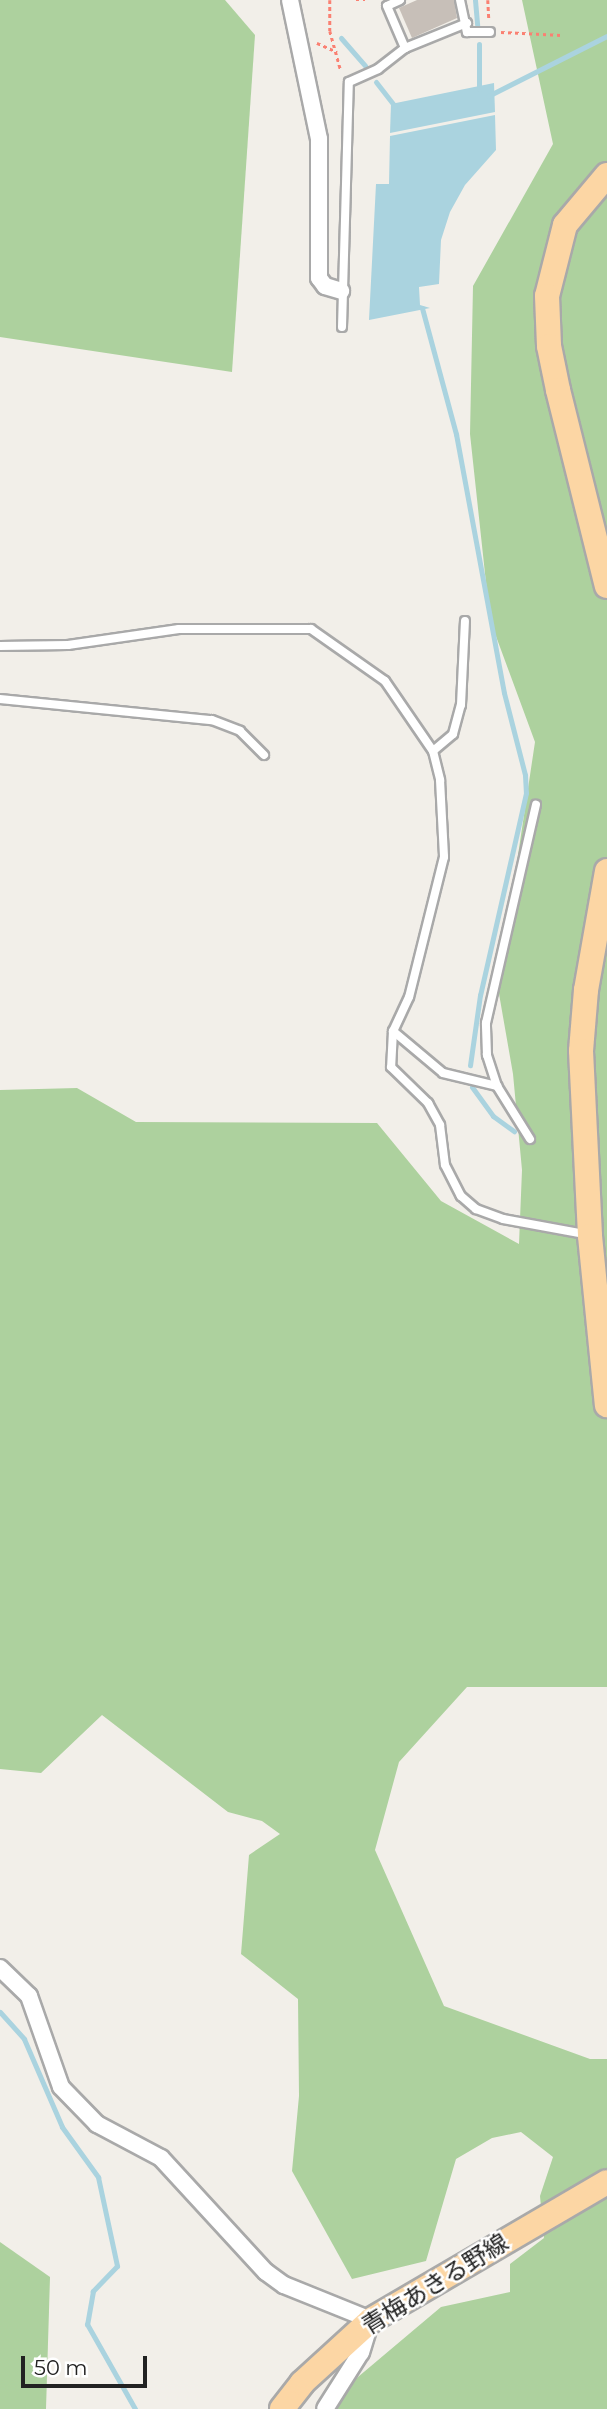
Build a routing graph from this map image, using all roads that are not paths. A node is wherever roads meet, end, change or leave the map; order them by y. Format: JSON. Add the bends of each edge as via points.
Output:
{"nodes":[{"id":1,"x":290,"y":0,"type":"edge"},
{"id":2,"x":400,"y":0,"type":"edge"},
{"id":3,"x":460,"y":0,"type":"edge"},
{"id":4,"x":467,"y":23,"type":"junction"},
{"id":5,"x":490,"y":32,"type":"road end"},
{"id":6,"x":405,"y":48,"type":"junction"},
{"id":7,"x":607,"y":175,"type":"edge"},
{"id":8,"x":341,"y":291,"type":"junction"},
{"id":9,"x":342,"y":327,"type":"dead end"},
{"id":10,"x":607,"y":586,"type":"edge"},
{"id":11,"x":466,"y":621,"type":"dead end"},
{"id":12,"x":0,"y":646,"type":"edge"},
{"id":13,"x":0,"y":699,"type":"edge"},
{"id":14,"x":433,"y":751,"type":"junction"},
{"id":15,"x":264,"y":755,"type":"dead end"},
{"id":16,"x":537,"y":805,"type":"dead end"},
{"id":17,"x":607,"y":871,"type":"edge"},
{"id":18,"x":393,"y":1031,"type":"junction"},
{"id":19,"x":497,"y":1086,"type":"junction"},
{"id":20,"x":530,"y":1139,"type":"dead end"},
{"id":21,"x":590,"y":1236,"type":"junction"},
{"id":22,"x":607,"y":1405,"type":"edge"},
{"id":23,"x":0,"y":1968,"type":"edge"},
{"id":24,"x":607,"y":2182,"type":"edge"},
{"id":25,"x":371,"y":2320,"type":"junction"},
{"id":26,"x":282,"y":2409,"type":"edge"},
{"id":27,"x":325,"y":2409,"type":"edge"}],
"edges":[{"from":1,"to":8,"type":"street","via":[[319,139],[320,278],[325,286]]},
{"from":2,"to":6,"type":"lane","via":[[387,6]]},
{"from":3,"to":4,"type":"lane"},
{"from":4,"to":5,"type":"lane","via":[[467,32]]},
{"from":4,"to":6,"type":"lane"},
{"from":6,"to":8,"type":"lane","via":[[378,69],[349,82],[347,252]]},
{"from":7,"to":10,"type":"main road","via":[[565,225],[547,296],[556,379]]},
{"from":8,"to":9,"type":"lane"},
{"from":11,"to":14,"type":"lane","via":[[461,705],[453,734]]},
{"from":12,"to":14,"type":"lane","via":[[68,645],[179,629],[311,629],[385,681]]},
{"from":13,"to":15,"type":"lane","via":[[212,720],[240,731]]},
{"from":14,"to":18,"type":"lane","via":[[444,821],[442,878],[420,943],[409,997]]},
{"from":16,"to":19,"type":"lane","via":[[486,1023],[487,1055]]},
{"from":17,"to":21,"type":"main road","via":[[580,1051]]},
{"from":18,"to":19,"type":"lane","via":[[443,1073]]},
{"from":18,"to":21,"type":"lane","via":[[391,1067],[434,1114],[445,1165],[461,1196],[476,1209],[503,1219]]},
{"from":19,"to":20,"type":"lane"},
{"from":21,"to":22,"type":"main road"},
{"from":23,"to":25,"type":"street","via":[[29,1997],[61,2087],[97,2124],[161,2158],[265,2272],[284,2285]]},
{"from":24,"to":25,"type":"main road","name":"青梅あきる野線"},
{"from":25,"to":26,"type":"main road","name":"青梅あきる野線","via":[[309,2375]]},
{"from":25,"to":27,"type":"street","via":[[360,2352]]}]}
